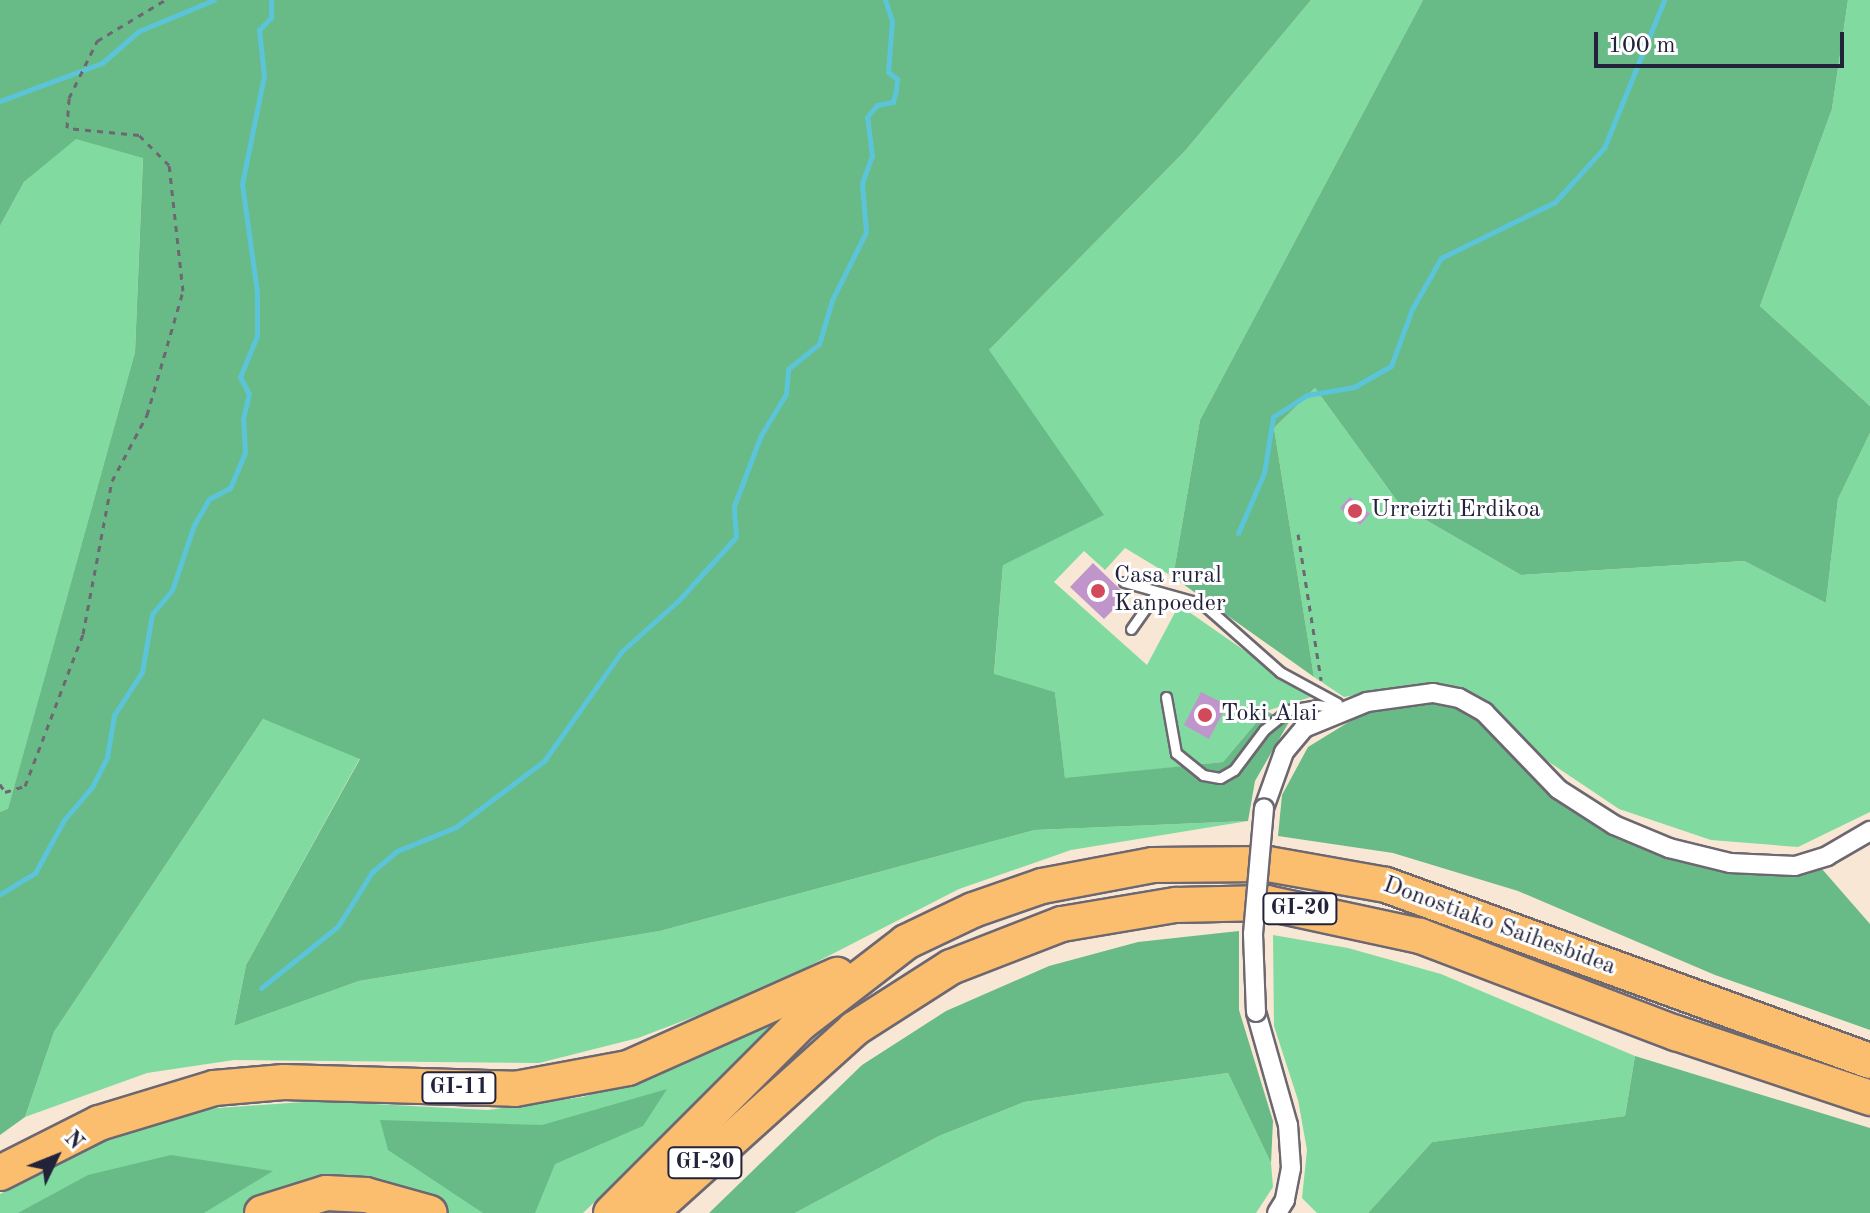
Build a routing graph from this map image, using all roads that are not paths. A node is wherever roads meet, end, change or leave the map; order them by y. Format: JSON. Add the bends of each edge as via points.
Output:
{"nodes":[{"id":1,"x":1124,"y":582,"type":"dead end"},
{"id":2,"x":1155,"y":595,"type":"junction"},
{"id":3,"x":1131,"y":629,"type":"dead end"},
{"id":4,"x":1166,"y":697,"type":"dead end"},
{"id":5,"x":1347,"y":709,"type":"junction"},
{"id":6,"x":1870,"y":831,"type":"edge"},
{"id":7,"x":906,"y":942,"type":"junction"},
{"id":8,"x":1870,"y":1061,"type":"edge"},
{"id":9,"x":1870,"y":1098,"type":"edge"},
{"id":10,"x":759,"y":1114,"type":"junction"},
{"id":11,"x":0,"y":1173,"type":"edge"},
{"id":12,"x":262,"y":1213,"type":"edge"},
{"id":13,"x":430,"y":1213,"type":"edge"},
{"id":14,"x":611,"y":1213,"type":"edge"},
{"id":15,"x":650,"y":1213,"type":"edge"},
{"id":16,"x":668,"y":1213,"type":"edge"},
{"id":17,"x":1277,"y":1213,"type":"edge"}],
"edges":[{"from":1,"to":2,"type":"lane"},
{"from":2,"to":3,"type":"lane"},
{"from":2,"to":5,"type":"lane","via":[[1203,604],[1280,672]]},
{"from":4,"to":5,"type":"lane","via":[[1176,753],[1203,775],[1220,778],[1289,710],[1317,705]]},
{"from":5,"to":6,"type":"street","via":[[1403,695],[1459,698],[1484,712],[1558,789],[1641,838],[1696,856],[1759,867],[1795,866],[1827,856]]},
{"from":5,"to":17,"type":"street","bridge":true,"via":[[1304,728],[1284,752],[1264,808],[1253,934],[1256,1012],[1288,1125],[1291,1168]]},
{"from":7,"to":8,"type":"highway","name":"Donostiako Saihesbidea","number":"GI-20","via":[[1007,897],[1115,870],[1217,862],[1306,868],[1433,898],[1693,1000]]},
{"from":7,"to":11,"type":"highway","number":"GI-11","via":[[770,1009],[628,1068],[515,1089],[284,1082],[214,1088],[99,1123]]},
{"from":7,"to":14,"type":"highway","name":"Donostiako Saihesbidea","number":"GI-20","via":[[801,1023]]},
{"from":9,"to":10,"type":"highway","name":"Donostiako Saihesbidea","number":"GI-20","via":[[1676,1033],[1420,936],[1355,919],[1252,903],[1176,905],[1062,924],[951,967],[854,1029]]},
{"from":10,"to":15,"type":"highway","name":"Donostiako Saihesbidea","number":"GI-20"},
{"from":10,"to":16,"type":"highway"},
{"from":12,"to":13,"type":"highway","via":[[326,1193],[392,1199]]}]}
